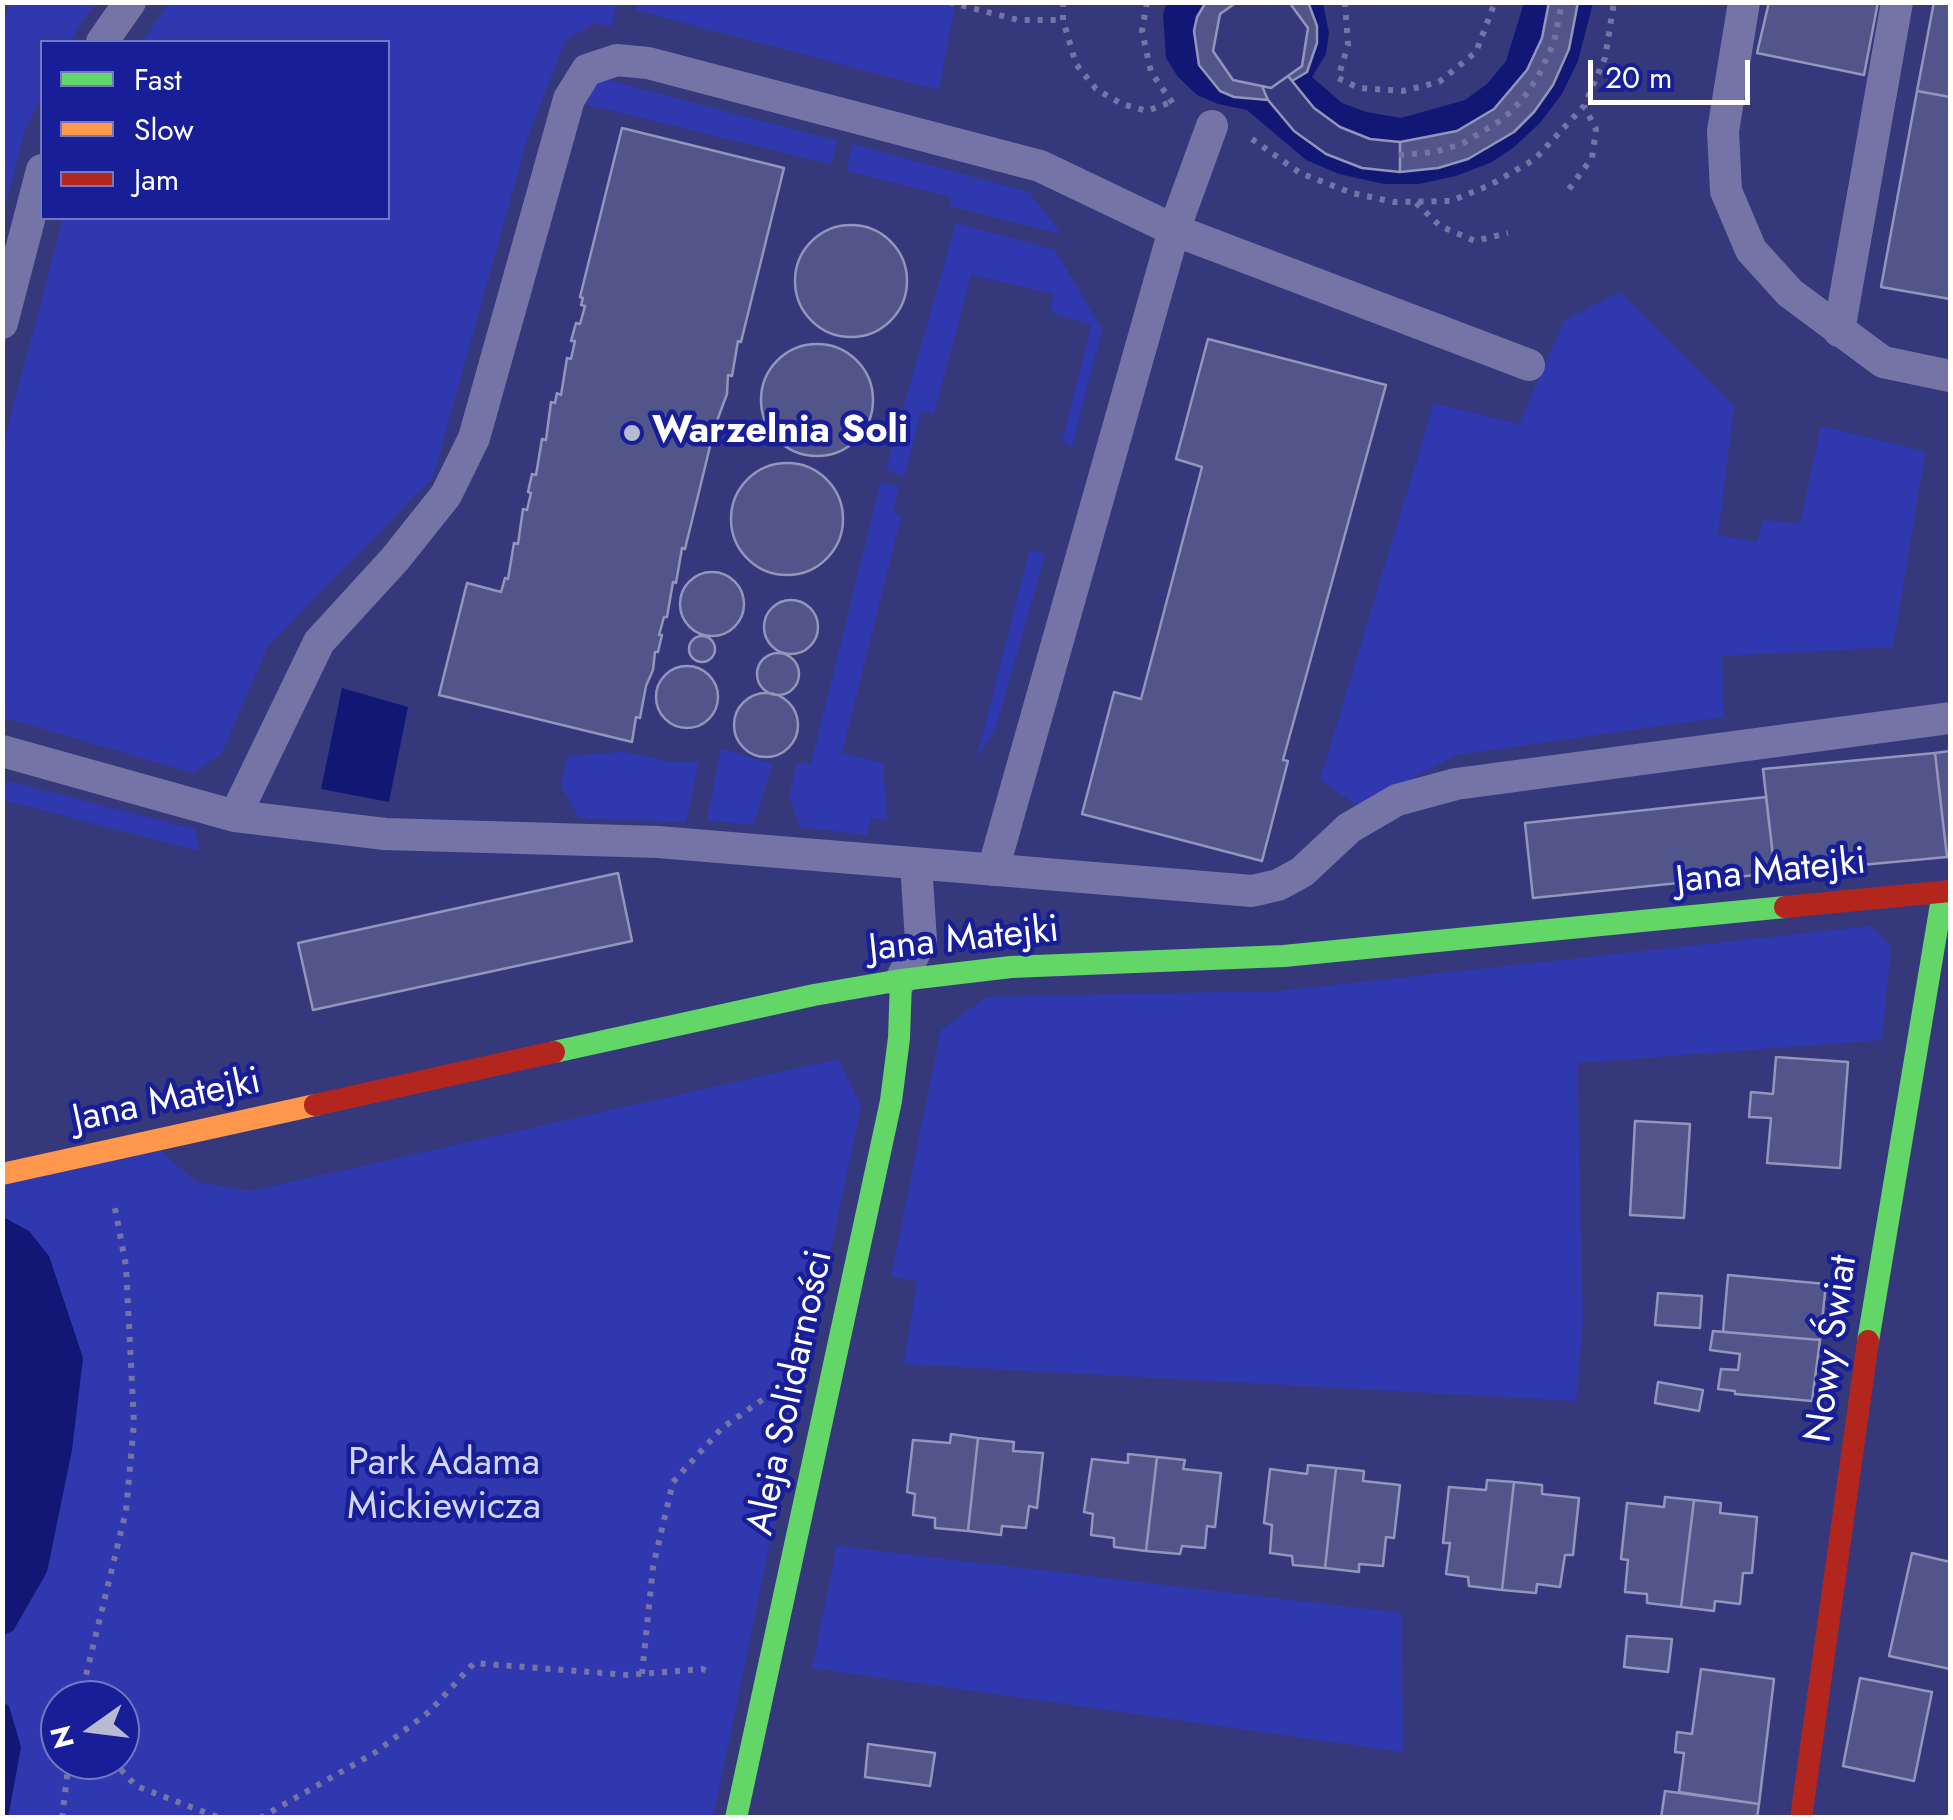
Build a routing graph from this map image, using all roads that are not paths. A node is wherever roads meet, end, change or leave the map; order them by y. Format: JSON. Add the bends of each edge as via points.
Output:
{"nodes":[{"id":1,"x":130,"y":2,"type":"edge"},
{"id":2,"x":1744,"y":2,"type":"edge"},
{"id":3,"x":1897,"y":2,"type":"edge"},
{"id":4,"x":103,"y":40,"type":"edge"},
{"id":5,"x":1212,"y":126,"type":"road end"},
{"id":6,"x":40,"y":178,"type":"edge"},
{"id":7,"x":1174,"y":230,"type":"junction"},
{"id":8,"x":2,"y":322,"type":"edge"},
{"id":9,"x":1839,"y":331,"type":"junction"},
{"id":10,"x":1530,"y":365,"type":"dead end"},
{"id":11,"x":1950,"y":376,"type":"edge"},
{"id":12,"x":1950,"y":718,"type":"edge"},
{"id":13,"x":2,"y":752,"type":"edge"},
{"id":14,"x":234,"y":816,"type":"junction"},
{"id":15,"x":916,"y":864,"type":"junction"},
{"id":16,"x":993,"y":870,"type":"junction"},
{"id":17,"x":1947,"y":891,"type":"edge"},
{"id":18,"x":901,"y":980,"type":"junction"},
{"id":19,"x":2,"y":1174,"type":"edge"},
{"id":20,"x":736,"y":1818,"type":"edge"},
{"id":21,"x":1802,"y":1818,"type":"edge"}],
"edges":[{"from":1,"to":4,"type":"lane"},
{"from":2,"to":9,"type":"lane","via":[[1723,132],[1726,191],[1750,250]]},
{"from":3,"to":9,"type":"lane"},
{"from":5,"to":7,"type":"lane"},
{"from":6,"to":8,"type":"lane"},
{"from":7,"to":10,"type":"lane"},
{"from":7,"to":14,"type":"lane","via":[[1040,166],[648,63],[617,60],[587,70],[569,99],[474,438],[446,495],[319,642]]},
{"from":7,"to":16,"type":"lane"},
{"from":9,"to":11,"type":"lane","via":[[1883,362]]},
{"from":12,"to":16,"type":"lane","via":[[1456,784],[1397,800],[1349,828],[1302,872],[1252,892]]},
{"from":13,"to":14,"type":"lane"},
{"from":14,"to":15,"type":"lane","via":[[385,834],[658,842]]},
{"from":15,"to":16,"type":"lane"},
{"from":15,"to":18,"type":"lane","via":[[922,940]]},
{"from":17,"to":18,"type":"street","name":"Jana Matejki","via":[[1284,956],[1010,966]]},
{"from":17,"to":21,"type":"street","name":"Nowy Świat","via":[[1878,1272]]},
{"from":18,"to":19,"type":"street","name":"Jana Matejki"},
{"from":18,"to":20,"type":"street","name":"Aleja Solidarności","via":[[891,1101]]}]}
